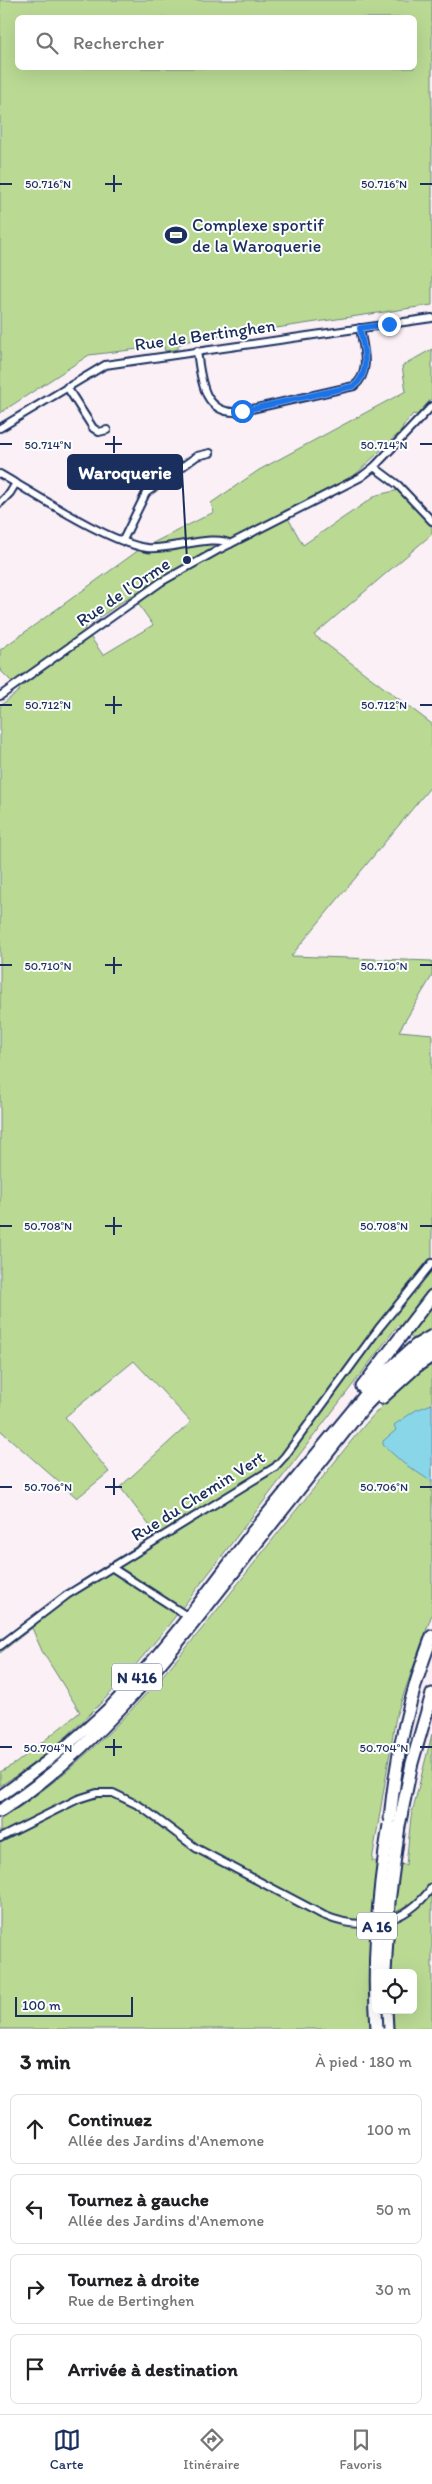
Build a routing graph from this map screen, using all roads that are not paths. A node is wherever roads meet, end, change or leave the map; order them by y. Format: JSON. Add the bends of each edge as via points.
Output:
{"nodes":[{"id":1,"x":432,"y":318,"type":"edge"},
{"id":2,"x":360,"y":328,"type":"junction"},
{"id":3,"x":197,"y":351,"type":"junction"},
{"id":4,"x":67,"y":387,"type":"junction"},
{"id":5,"x":432,"y":406,"type":"edge"},
{"id":6,"x":0,"y":428,"type":"edge"},
{"id":7,"x":107,"y":430,"type":"dead end"},
{"id":8,"x":210,"y":452,"type":"dead end"},
{"id":9,"x":374,"y":467,"type":"junction"},
{"id":10,"x":0,"y":474,"type":"edge"},
{"id":11,"x":16,"y":483,"type":"junction"},
{"id":12,"x":0,"y":503,"type":"edge"},
{"id":13,"x":432,"y":521,"type":"edge"},
{"id":14,"x":123,"y":540,"type":"junction"},
{"id":15,"x":230,"y":544,"type":"junction"},
{"id":16,"x":0,"y":696,"type":"edge"},
{"id":17,"x":432,"y":1263,"type":"edge"},
{"id":18,"x":432,"y":1296,"type":"edge"},
{"id":19,"x":432,"y":1336,"type":"edge"},
{"id":20,"x":432,"y":1346,"type":"edge"},
{"id":21,"x":432,"y":1356,"type":"edge"},
{"id":22,"x":305,"y":1483,"type":"junction"},
{"id":23,"x":277,"y":1501,"type":"junction"},
{"id":24,"x":251,"y":1534,"type":"joint"},
{"id":25,"x":111,"y":1568,"type":"junction"},
{"id":26,"x":187,"y":1616,"type":"junction"},
{"id":27,"x":432,"y":1636,"type":"edge"},
{"id":28,"x":0,"y":1646,"type":"edge"},
{"id":29,"x":432,"y":1654,"type":"edge"},
{"id":30,"x":432,"y":1694,"type":"edge"},
{"id":31,"x":0,"y":1796,"type":"edge"},
{"id":32,"x":0,"y":1811,"type":"edge"},
{"id":33,"x":393,"y":1823,"type":"junction"},
{"id":34,"x":0,"y":1838,"type":"edge"},
{"id":35,"x":432,"y":1887,"type":"edge"},
{"id":36,"x":385,"y":1969,"type":"edge"},
{"id":37,"x":386,"y":2014,"type":"edge"},
{"id":38,"x":377,"y":2029,"type":"edge"},
{"id":39,"x":387,"y":2029,"type":"edge"}],
"edges":[{"from":1,"to":2,"type":"street","name":"Rue de Bertinghen"},
{"from":2,"to":3,"type":"street","name":"Rue de Bertinghen"},
{"from":2,"to":3,"type":"street","via":[[365,367],[354,386],[238,412],[222,409],[206,396]]},
{"from":3,"to":4,"type":"street","name":"Rue de Bertinghen","via":[[108,364]]},
{"from":4,"to":6,"type":"street","name":"Rue de Bertinghen"},
{"from":4,"to":7,"type":"street","via":[[93,428],[99,432]]},
{"from":5,"to":9,"type":"street","name":"Rue de l'Orme"},
{"from":8,"to":14,"type":"street","via":[[197,456],[146,493]]},
{"from":9,"to":13,"type":"street"},
{"from":9,"to":15,"type":"street","name":"Rue de l'Orme","via":[[349,484]]},
{"from":10,"to":11,"type":"street"},
{"from":11,"to":12,"type":"street"},
{"from":11,"to":14,"type":"street"},
{"from":14,"to":15,"type":"street","via":[[157,549],[211,541]]},
{"from":15,"to":16,"type":"street","name":"Rue de l'Orme","via":[[143,593]]},
{"from":17,"to":25,"type":"street","name":"Rue du Chemin Vert","via":[[384,1321],[275,1467]]},
{"from":18,"to":23,"type":"highway"},
{"from":19,"to":23,"type":"highway","via":[[415,1346],[381,1376]]},
{"from":20,"to":22,"type":"highway","via":[[377,1392]]},
{"from":21,"to":22,"type":"highway","via":[[382,1397]]},
{"from":22,"to":32,"type":"highway","via":[[137,1692],[60,1767]]},
{"from":23,"to":24,"type":"highway"},
{"from":24,"to":26,"type":"highway","number":"N 416"},
{"from":25,"to":26,"type":"street"},
{"from":25,"to":28,"type":"street","name":"Rue du Chemin Vert"},
{"from":26,"to":31,"type":"highway","number":"N 416","via":[[131,1684],[97,1719],[49,1761]]},
{"from":27,"to":33,"type":"highway","via":[[404,1723],[396,1762]]},
{"from":29,"to":33,"type":"highway","number":"A 16","via":[[408,1730]]},
{"from":30,"to":33,"type":"highway","number":"A 16"},
{"from":33,"to":36,"type":"highway","number":"A 16","bridge":true},
{"from":33,"to":38,"type":"highway","number":"A 16","bridge":true,"via":[[380,1895],[376,1943]]},
{"from":34,"to":35,"type":"street","via":[[78,1799],[107,1792],[140,1806],[196,1848],[342,1922],[376,1923],[396,1917],[415,1907]]},
{"from":37,"to":39,"type":"highway"}]}
